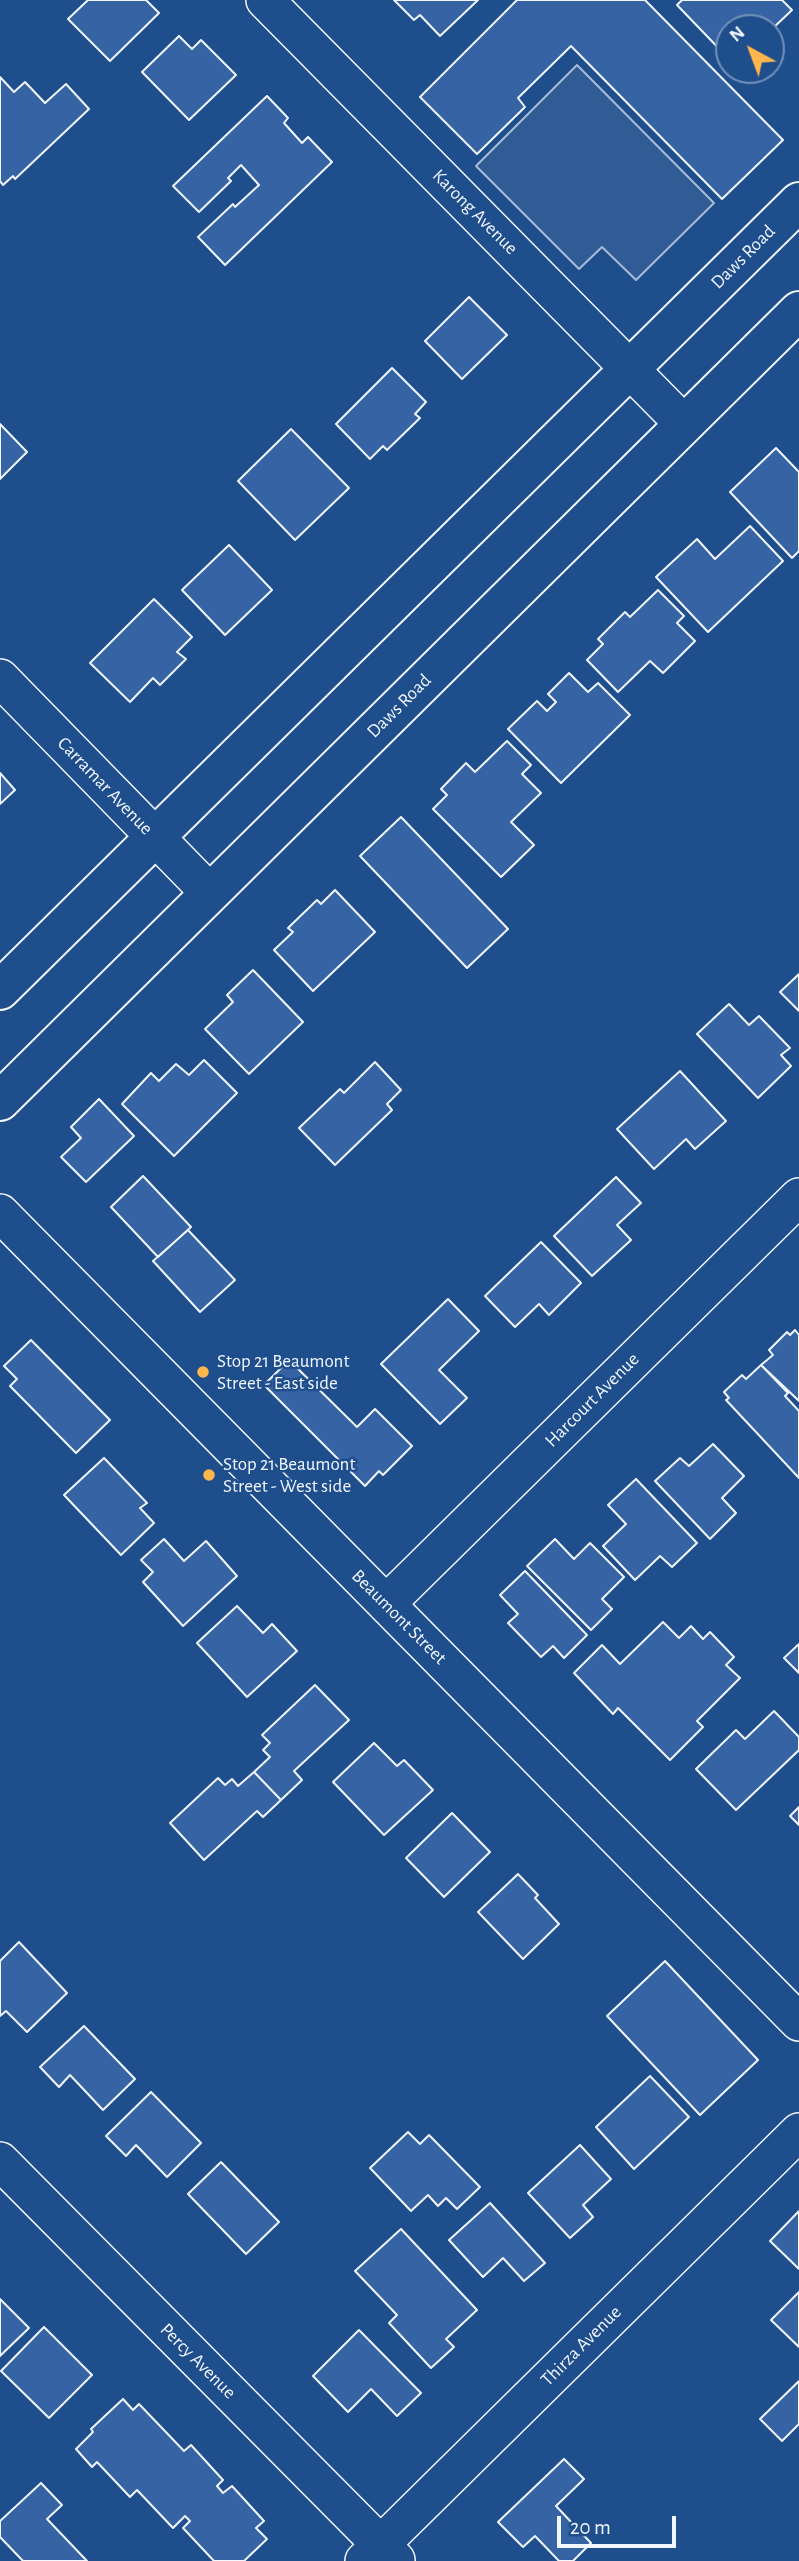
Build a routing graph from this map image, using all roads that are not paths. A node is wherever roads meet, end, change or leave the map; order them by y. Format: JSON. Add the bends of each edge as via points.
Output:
{"nodes":[{"id":1,"x":265,"y":0,"type":"edge"},
{"id":2,"x":799,"y":203,"type":"edge"},
{"id":3,"x":799,"y":311,"type":"edge"},
{"id":4,"x":630,"y":369,"type":"junction"},
{"id":5,"x":684,"y":424,"type":"junction"},
{"id":6,"x":0,"y":678,"type":"edge"},
{"id":7,"x":156,"y":837,"type":"junction"},
{"id":8,"x":210,"y":893,"type":"junction"},
{"id":9,"x":0,"y":990,"type":"edge"},
{"id":10,"x":0,"y":1101,"type":"edge"},
{"id":11,"x":799,"y":1197,"type":"edge"},
{"id":12,"x":0,"y":1213,"type":"edge"},
{"id":13,"x":386,"y":1604,"type":"junction"},
{"id":14,"x":799,"y":2022,"type":"edge"},
{"id":15,"x":799,"y":2132,"type":"edge"},
{"id":16,"x":0,"y":2161,"type":"edge"},
{"id":17,"x":380,"y":2555,"type":"edge"}],
"edges":[{"from":1,"to":4,"type":"street","name":"Karong Avenue"},
{"from":2,"to":4,"type":"main road","name":"Daws Road"},
{"from":3,"to":5,"type":"main road","name":"Daws Road"},
{"from":4,"to":5,"type":"street","name":"Karong Avenue"},
{"from":4,"to":7,"type":"main road","name":"Daws Road"},
{"from":5,"to":8,"type":"main road","name":"Daws Road"},
{"from":6,"to":7,"type":"street","name":"Carramar Avenue"},
{"from":7,"to":8,"type":"street","name":"Carramar Avenue"},
{"from":7,"to":9,"type":"main road","name":"Daws Road"},
{"from":8,"to":10,"type":"main road","name":"Daws Road"},
{"from":11,"to":13,"type":"street","name":"Harcourt Avenue"},
{"from":12,"to":13,"type":"street","name":"Beaumont Street"},
{"from":13,"to":14,"type":"street","name":"Beaumont Street"},
{"from":15,"to":17,"type":"street","name":"Thirza Avenue"},
{"from":16,"to":17,"type":"street","name":"Percy Avenue"}]}
